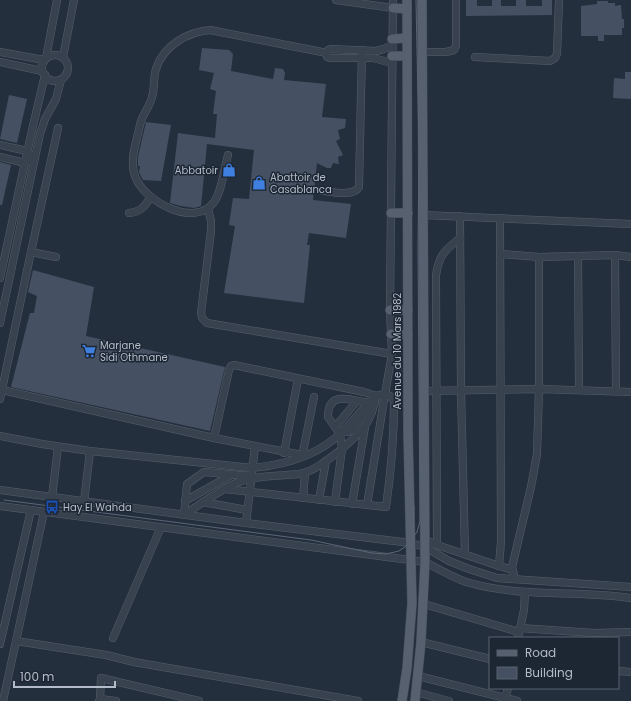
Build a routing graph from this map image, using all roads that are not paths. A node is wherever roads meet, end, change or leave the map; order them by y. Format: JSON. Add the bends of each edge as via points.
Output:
{"nodes":[{"id":1,"x":57,"y":0,"type":"edge"},
{"id":2,"x":74,"y":0,"type":"edge"},
{"id":3,"x":336,"y":0,"type":"edge"},
{"id":4,"x":422,"y":0,"type":"edge"},
{"id":5,"x":456,"y":0,"type":"edge"},
{"id":6,"x":559,"y":0,"type":"edge"},
{"id":7,"x":393,"y":4,"type":"edge"},
{"id":8,"x":407,"y":4,"type":"edge"},
{"id":9,"x":407,"y":38,"type":"junction"},
{"id":10,"x":392,"y":42,"type":"junction"},
{"id":11,"x":362,"y":50,"type":"junction"},
{"id":12,"x":0,"y":52,"type":"edge"},
{"id":13,"x":423,"y":52,"type":"junction"},
{"id":14,"x":326,"y":53,"type":"junction"},
{"id":15,"x":407,"y":56,"type":"junction"},
{"id":16,"x":475,"y":56,"type":"dead end"},
{"id":17,"x":63,"y":57,"type":"junction"},
{"id":18,"x":361,"y":58,"type":"junction"},
{"id":19,"x":45,"y":59,"type":"junction"},
{"id":20,"x":392,"y":59,"type":"junction"},
{"id":21,"x":0,"y":62,"type":"edge"},
{"id":22,"x":44,"y":73,"type":"junction"},
{"id":23,"x":61,"y":80,"type":"junction"},
{"id":24,"x":58,"y":128,"type":"dead end"},
{"id":25,"x":0,"y":145,"type":"edge"},
{"id":26,"x":27,"y":151,"type":"junction"},
{"id":27,"x":228,"y":155,"type":"dead end"},
{"id":28,"x":0,"y":157,"type":"edge"},
{"id":29,"x":34,"y":159,"type":"junction"},
{"id":30,"x":25,"y":163,"type":"junction"},
{"id":31,"x":318,"y":190,"type":"dead end"},
{"id":32,"x":151,"y":197,"type":"junction"},
{"id":33,"x":208,"y":209,"type":"junction"},
{"id":34,"x":129,"y":213,"type":"dead end"},
{"id":35,"x":391,"y":213,"type":"junction"},
{"id":36,"x":408,"y":213,"type":"junction"},
{"id":37,"x":423,"y":215,"type":"junction"},
{"id":38,"x":460,"y":216,"type":"junction"},
{"id":39,"x":500,"y":218,"type":"junction"},
{"id":40,"x":631,"y":224,"type":"edge"},
{"id":41,"x":460,"y":238,"type":"junction"},
{"id":42,"x":31,"y":252,"type":"junction"},
{"id":43,"x":501,"y":254,"type":"junction"},
{"id":44,"x":615,"y":255,"type":"junction"},
{"id":45,"x":578,"y":256,"type":"junction"},
{"id":46,"x":56,"y":257,"type":"dead end"},
{"id":47,"x":539,"y":257,"type":"junction"},
{"id":48,"x":631,"y":257,"type":"edge"},
{"id":49,"x":0,"y":278,"type":"edge"},
{"id":50,"x":390,"y":310,"type":"junction"},
{"id":51,"x":408,"y":310,"type":"junction"},
{"id":52,"x":0,"y":323,"type":"edge"},
{"id":53,"x":391,"y":334,"type":"junction"},
{"id":54,"x":408,"y":335,"type":"junction"},
{"id":55,"x":392,"y":354,"type":"junction"},
{"id":56,"x":298,"y":379,"type":"junction"},
{"id":57,"x":539,"y":389,"type":"junction"},
{"id":58,"x":2,"y":390,"type":"junction"},
{"id":59,"x":423,"y":390,"type":"junction"},
{"id":60,"x":500,"y":390,"type":"junction"},
{"id":61,"x":578,"y":390,"type":"junction"},
{"id":62,"x":437,"y":391,"type":"junction"},
{"id":63,"x":461,"y":391,"type":"junction"},
{"id":64,"x":616,"y":391,"type":"junction"},
{"id":65,"x":631,"y":392,"type":"edge"},
{"id":66,"x":385,"y":394,"type":"junction"},
{"id":67,"x":376,"y":396,"type":"junction"},
{"id":68,"x":314,"y":397,"type":"dead end"},
{"id":69,"x":0,"y":399,"type":"edge"},
{"id":70,"x":357,"y":402,"type":"junction"},
{"id":71,"x":367,"y":404,"type":"junction"},
{"id":72,"x":366,"y":425,"type":"junction"},
{"id":73,"x":335,"y":427,"type":"junction"},
{"id":74,"x":342,"y":432,"type":"junction"},
{"id":75,"x":0,"y":436,"type":"edge"},
{"id":76,"x":214,"y":438,"type":"junction"},
{"id":77,"x":58,"y":447,"type":"junction"},
{"id":78,"x":255,"y":447,"type":"junction"},
{"id":79,"x":342,"y":449,"type":"junction"},
{"id":80,"x":90,"y":451,"type":"junction"},
{"id":81,"x":284,"y":452,"type":"junction"},
{"id":82,"x":302,"y":456,"type":"junction"},
{"id":83,"x":326,"y":461,"type":"junction"},
{"id":84,"x":252,"y":468,"type":"junction"},
{"id":85,"x":305,"y":473,"type":"junction"},
{"id":86,"x":231,"y":475,"type":"junction"},
{"id":87,"x":251,"y":477,"type":"junction"},
{"id":88,"x":226,"y":489,"type":"junction"},
{"id":89,"x":0,"y":490,"type":"edge"},
{"id":90,"x":250,"y":491,"type":"junction"},
{"id":91,"x":52,"y":497,"type":"junction"},
{"id":92,"x":303,"y":498,"type":"junction"},
{"id":93,"x":319,"y":500,"type":"junction"},
{"id":94,"x":185,"y":501,"type":"junction"},
{"id":95,"x":84,"y":502,"type":"junction"},
{"id":96,"x":203,"y":502,"type":"junction"},
{"id":97,"x":335,"y":502,"type":"junction"},
{"id":98,"x":352,"y":504,"type":"junction"},
{"id":99,"x":367,"y":505,"type":"junction"},
{"id":100,"x":0,"y":506,"type":"edge"},
{"id":101,"x":31,"y":510,"type":"junction"},
{"id":102,"x":247,"y":510,"type":"junction"},
{"id":103,"x":44,"y":512,"type":"junction"},
{"id":104,"x":184,"y":515,"type":"junction"},
{"id":105,"x":246,"y":523,"type":"junction"},
{"id":106,"x":161,"y":527,"type":"junction"},
{"id":107,"x":411,"y":543,"type":"junction"},
{"id":108,"x":424,"y":544,"type":"junction"},
{"id":109,"x":437,"y":545,"type":"junction"},
{"id":110,"x":465,"y":554,"type":"junction"},
{"id":111,"x":411,"y":560,"type":"junction"},
{"id":112,"x":425,"y":562,"type":"junction"},
{"id":113,"x":499,"y":566,"type":"junction"},
{"id":114,"x":512,"y":567,"type":"junction"},
{"id":115,"x":515,"y":579,"type":"junction"},
{"id":116,"x":540,"y":581,"type":"junction"},
{"id":117,"x":631,"y":587,"type":"edge"},
{"id":118,"x":525,"y":592,"type":"junction"},
{"id":119,"x":540,"y":593,"type":"junction"},
{"id":120,"x":631,"y":598,"type":"edge"},
{"id":121,"x":424,"y":604,"type":"junction"},
{"id":122,"x":631,"y":632,"type":"edge"},
{"id":123,"x":519,"y":633,"type":"edge"},
{"id":124,"x":113,"y":638,"type":"dead end"},
{"id":125,"x":16,"y":641,"type":"junction"},
{"id":126,"x":422,"y":642,"type":"junction"},
{"id":127,"x":0,"y":644,"type":"edge"},
{"id":128,"x":489,"y":659,"type":"edge"},
{"id":129,"x":619,"y":672,"type":"edge"},
{"id":130,"x":631,"y":672,"type":"edge"},
{"id":131,"x":418,"y":676,"type":"junction"},
{"id":132,"x":508,"y":689,"type":"edge"},
{"id":133,"x":415,"y":697,"type":"edge"},
{"id":134,"x":99,"y":700,"type":"edge"},
{"id":135,"x":507,"y":700,"type":"edge"},
{"id":136,"x":3,"y":701,"type":"edge"},
{"id":137,"x":116,"y":701,"type":"edge"},
{"id":138,"x":198,"y":701,"type":"edge"},
{"id":139,"x":358,"y":701,"type":"edge"},
{"id":140,"x":402,"y":701,"type":"edge"},
{"id":141,"x":449,"y":701,"type":"edge"},
{"id":142,"x":517,"y":701,"type":"edge"}],
"edges":[{"from":1,"to":19,"type":"street"},
{"from":2,"to":17,"type":"street"},
{"from":3,"to":7,"type":"street"},
{"from":4,"to":13,"type":"main road"},
{"from":5,"to":13,"type":"street","via":[[454,50]]},
{"from":6,"to":16,"type":"street","via":[[555,58],[550,60]]},
{"from":7,"to":8,"type":"main road"},
{"from":7,"to":10,"type":"street"},
{"from":8,"to":9,"type":"main road","name":"Avenue du 10 Mars 1982"},
{"from":9,"to":10,"type":"main road"},
{"from":9,"to":15,"type":"main road","name":"Avenue du 10 Mars 1982"},
{"from":10,"to":11,"type":"street","via":[[380,50]]},
{"from":10,"to":20,"type":"street"},
{"from":11,"to":14,"type":"street","via":[[331,49]]},
{"from":11,"to":18,"type":"street"},
{"from":12,"to":19,"type":"street"},
{"from":13,"to":37,"type":"main road"},
{"from":14,"to":18,"type":"street","via":[[330,58]]},
{"from":14,"to":32,"type":"street","via":[[210,30],[196,32],[178,41],[158,63],[153,95],[141,118],[135,148],[135,178]]},
{"from":15,"to":20,"type":"main road"},
{"from":15,"to":36,"type":"main road","name":"Avenue du 10 Mars 1982"},
{"from":17,"to":19,"type":"street","via":[[54,55]]},
{"from":17,"to":23,"type":"street","via":[[68,69]]},
{"from":18,"to":20,"type":"street"},
{"from":18,"to":31,"type":"street","via":[[359,187],[351,193]]},
{"from":19,"to":22,"type":"street","via":[[42,67]]},
{"from":20,"to":35,"type":"street"},
{"from":21,"to":22,"type":"street"},
{"from":22,"to":23,"type":"street","via":[[52,80]]},
{"from":22,"to":26,"type":"street"},
{"from":23,"to":29,"type":"street","via":[[53,105],[42,125]]},
{"from":24,"to":42,"type":"street"},
{"from":25,"to":26,"type":"street"},
{"from":26,"to":29,"type":"street"},
{"from":26,"to":30,"type":"street"},
{"from":27,"to":33,"type":"street","via":[[215,202]]},
{"from":28,"to":30,"type":"street"},
{"from":29,"to":30,"type":"street"},
{"from":29,"to":52,"type":"street"},
{"from":30,"to":49,"type":"street"},
{"from":32,"to":33,"type":"street","via":[[180,211],[196,213]]},
{"from":32,"to":34,"type":"street","via":[[141,210]]},
{"from":33,"to":55,"type":"street","via":[[211,231],[201,313],[207,323]]},
{"from":35,"to":36,"type":"main road"},
{"from":35,"to":50,"type":"street"},
{"from":36,"to":51,"type":"main road","name":"Avenue du 10 Mars 1982"},
{"from":37,"to":38,"type":"street"},
{"from":37,"to":59,"type":"main road"},
{"from":38,"to":39,"type":"street"},
{"from":38,"to":41,"type":"street"},
{"from":39,"to":40,"type":"street"},
{"from":39,"to":43,"type":"street"},
{"from":41,"to":62,"type":"street","via":[[443,253],[436,275]]},
{"from":41,"to":63,"type":"street"},
{"from":42,"to":46,"type":"street"},
{"from":42,"to":58,"type":"street"},
{"from":43,"to":47,"type":"street"},
{"from":43,"to":60,"type":"street"},
{"from":44,"to":45,"type":"street"},
{"from":44,"to":48,"type":"street"},
{"from":44,"to":64,"type":"street"},
{"from":45,"to":47,"type":"street"},
{"from":45,"to":61,"type":"street"},
{"from":47,"to":57,"type":"street"},
{"from":50,"to":51,"type":"main road"},
{"from":50,"to":53,"type":"street"},
{"from":51,"to":54,"type":"main road","name":"Avenue du 10 Mars 1982"},
{"from":53,"to":54,"type":"main road"},
{"from":53,"to":55,"type":"street"},
{"from":54,"to":107,"type":"main road","name":"Avenue du 10 Mars 1982"},
{"from":55,"to":66,"type":"street"},
{"from":56,"to":67,"type":"street"},
{"from":56,"to":76,"type":"street","via":[[231,366]]},
{"from":56,"to":81,"type":"street"},
{"from":57,"to":60,"type":"street"},
{"from":57,"to":61,"type":"street"},
{"from":57,"to":114,"type":"street","via":[[536,465]]},
{"from":58,"to":69,"type":"street"},
{"from":58,"to":76,"type":"street"},
{"from":59,"to":62,"type":"street"},
{"from":59,"to":108,"type":"main road"},
{"from":60,"to":63,"type":"street"},
{"from":60,"to":113,"type":"street"},
{"from":61,"to":64,"type":"street"},
{"from":62,"to":63,"type":"street"},
{"from":62,"to":109,"type":"street"},
{"from":63,"to":110,"type":"street"},
{"from":64,"to":65,"type":"street"},
{"from":66,"to":67,"type":"street"},
{"from":66,"to":99,"type":"street"},
{"from":66,"to":99,"type":"street","via":[[394,401],[386,507]]},
{"from":67,"to":71,"type":"street"},
{"from":67,"to":72,"type":"street","via":[[374,411]]},
{"from":68,"to":82,"type":"street"},
{"from":70,"to":71,"type":"street"},
{"from":70,"to":73,"type":"street"},
{"from":70,"to":73,"type":"street","via":[[337,399],[330,403],[328,417]]},
{"from":71,"to":74,"type":"street"},
{"from":72,"to":79,"type":"street"},
{"from":72,"to":98,"type":"street"},
{"from":73,"to":74,"type":"street"},
{"from":74,"to":79,"type":"street"},
{"from":74,"to":82,"type":"street","via":[[325,445]]},
{"from":75,"to":77,"type":"street"},
{"from":76,"to":78,"type":"street"},
{"from":77,"to":80,"type":"street"},
{"from":77,"to":91,"type":"street"},
{"from":78,"to":81,"type":"street"},
{"from":78,"to":84,"type":"street"},
{"from":79,"to":83,"type":"street"},
{"from":79,"to":97,"type":"street"},
{"from":80,"to":84,"type":"street"},
{"from":80,"to":95,"type":"street"},
{"from":81,"to":82,"type":"street"},
{"from":82,"to":84,"type":"street","via":[[282,464]]},
{"from":83,"to":85,"type":"street"},
{"from":83,"to":93,"type":"street"},
{"from":84,"to":87,"type":"street"},
{"from":85,"to":87,"type":"street"},
{"from":85,"to":92,"type":"street"},
{"from":86,"to":87,"type":"street"},
{"from":86,"to":94,"type":"street"},
{"from":86,"to":94,"type":"street","via":[[204,472],[187,484]]},
{"from":87,"to":88,"type":"street"},
{"from":87,"to":90,"type":"street"},
{"from":88,"to":90,"type":"street"},
{"from":88,"to":96,"type":"street"},
{"from":89,"to":91,"type":"street"},
{"from":90,"to":92,"type":"street"},
{"from":90,"to":102,"type":"street"},
{"from":91,"to":95,"type":"street"},
{"from":92,"to":93,"type":"street"},
{"from":93,"to":97,"type":"street"},
{"from":94,"to":104,"type":"street"},
{"from":95,"to":104,"type":"street"},
{"from":96,"to":102,"type":"street"},
{"from":96,"to":104,"type":"street"},
{"from":97,"to":98,"type":"street"},
{"from":98,"to":99,"type":"street"},
{"from":100,"to":101,"type":"street"},
{"from":101,"to":103,"type":"street"},
{"from":101,"to":127,"type":"street"},
{"from":102,"to":105,"type":"street"},
{"from":103,"to":106,"type":"street"},
{"from":103,"to":125,"type":"street"},
{"from":104,"to":105,"type":"street"},
{"from":105,"to":107,"type":"street"},
{"from":106,"to":111,"type":"street"},
{"from":106,"to":124,"type":"street"},
{"from":107,"to":108,"type":"street"},
{"from":107,"to":111,"type":"main road","name":"Avenue du 10 Mars 1982"},
{"from":108,"to":109,"type":"street"},
{"from":108,"to":112,"type":"main road"},
{"from":108,"to":115,"type":"street","via":[[469,570],[497,578]]},
{"from":109,"to":110,"type":"street"},
{"from":110,"to":113,"type":"street"},
{"from":111,"to":112,"type":"street"},
{"from":111,"to":140,"type":"main road","name":"Avenue du 10 Mars 1982","via":[[412,603]]},
{"from":112,"to":118,"type":"street","via":[[466,581],[497,589]]},
{"from":112,"to":121,"type":"main road"},
{"from":113,"to":114,"type":"street","via":[[509,569]]},
{"from":114,"to":115,"type":"street"},
{"from":115,"to":116,"type":"street"},
{"from":116,"to":117,"type":"street"},
{"from":116,"to":119,"type":"street"},
{"from":118,"to":119,"type":"street"},
{"from":118,"to":123,"type":"street"},
{"from":119,"to":120,"type":"street"},
{"from":121,"to":123,"type":"street"},
{"from":121,"to":126,"type":"main road"},
{"from":122,"to":123,"type":"street"},
{"from":125,"to":136,"type":"street"},
{"from":125,"to":139,"type":"street"},
{"from":126,"to":128,"type":"street"},
{"from":126,"to":131,"type":"main road"},
{"from":129,"to":130,"type":"street"},
{"from":131,"to":133,"type":"main road"},
{"from":131,"to":135,"type":"street"},
{"from":132,"to":135,"type":"street"},
{"from":133,"to":141,"type":"street"},
{"from":134,"to":137,"type":"street"},
{"from":134,"to":138,"type":"street","via":[[101,678]]},
{"from":135,"to":142,"type":"street"}]}
